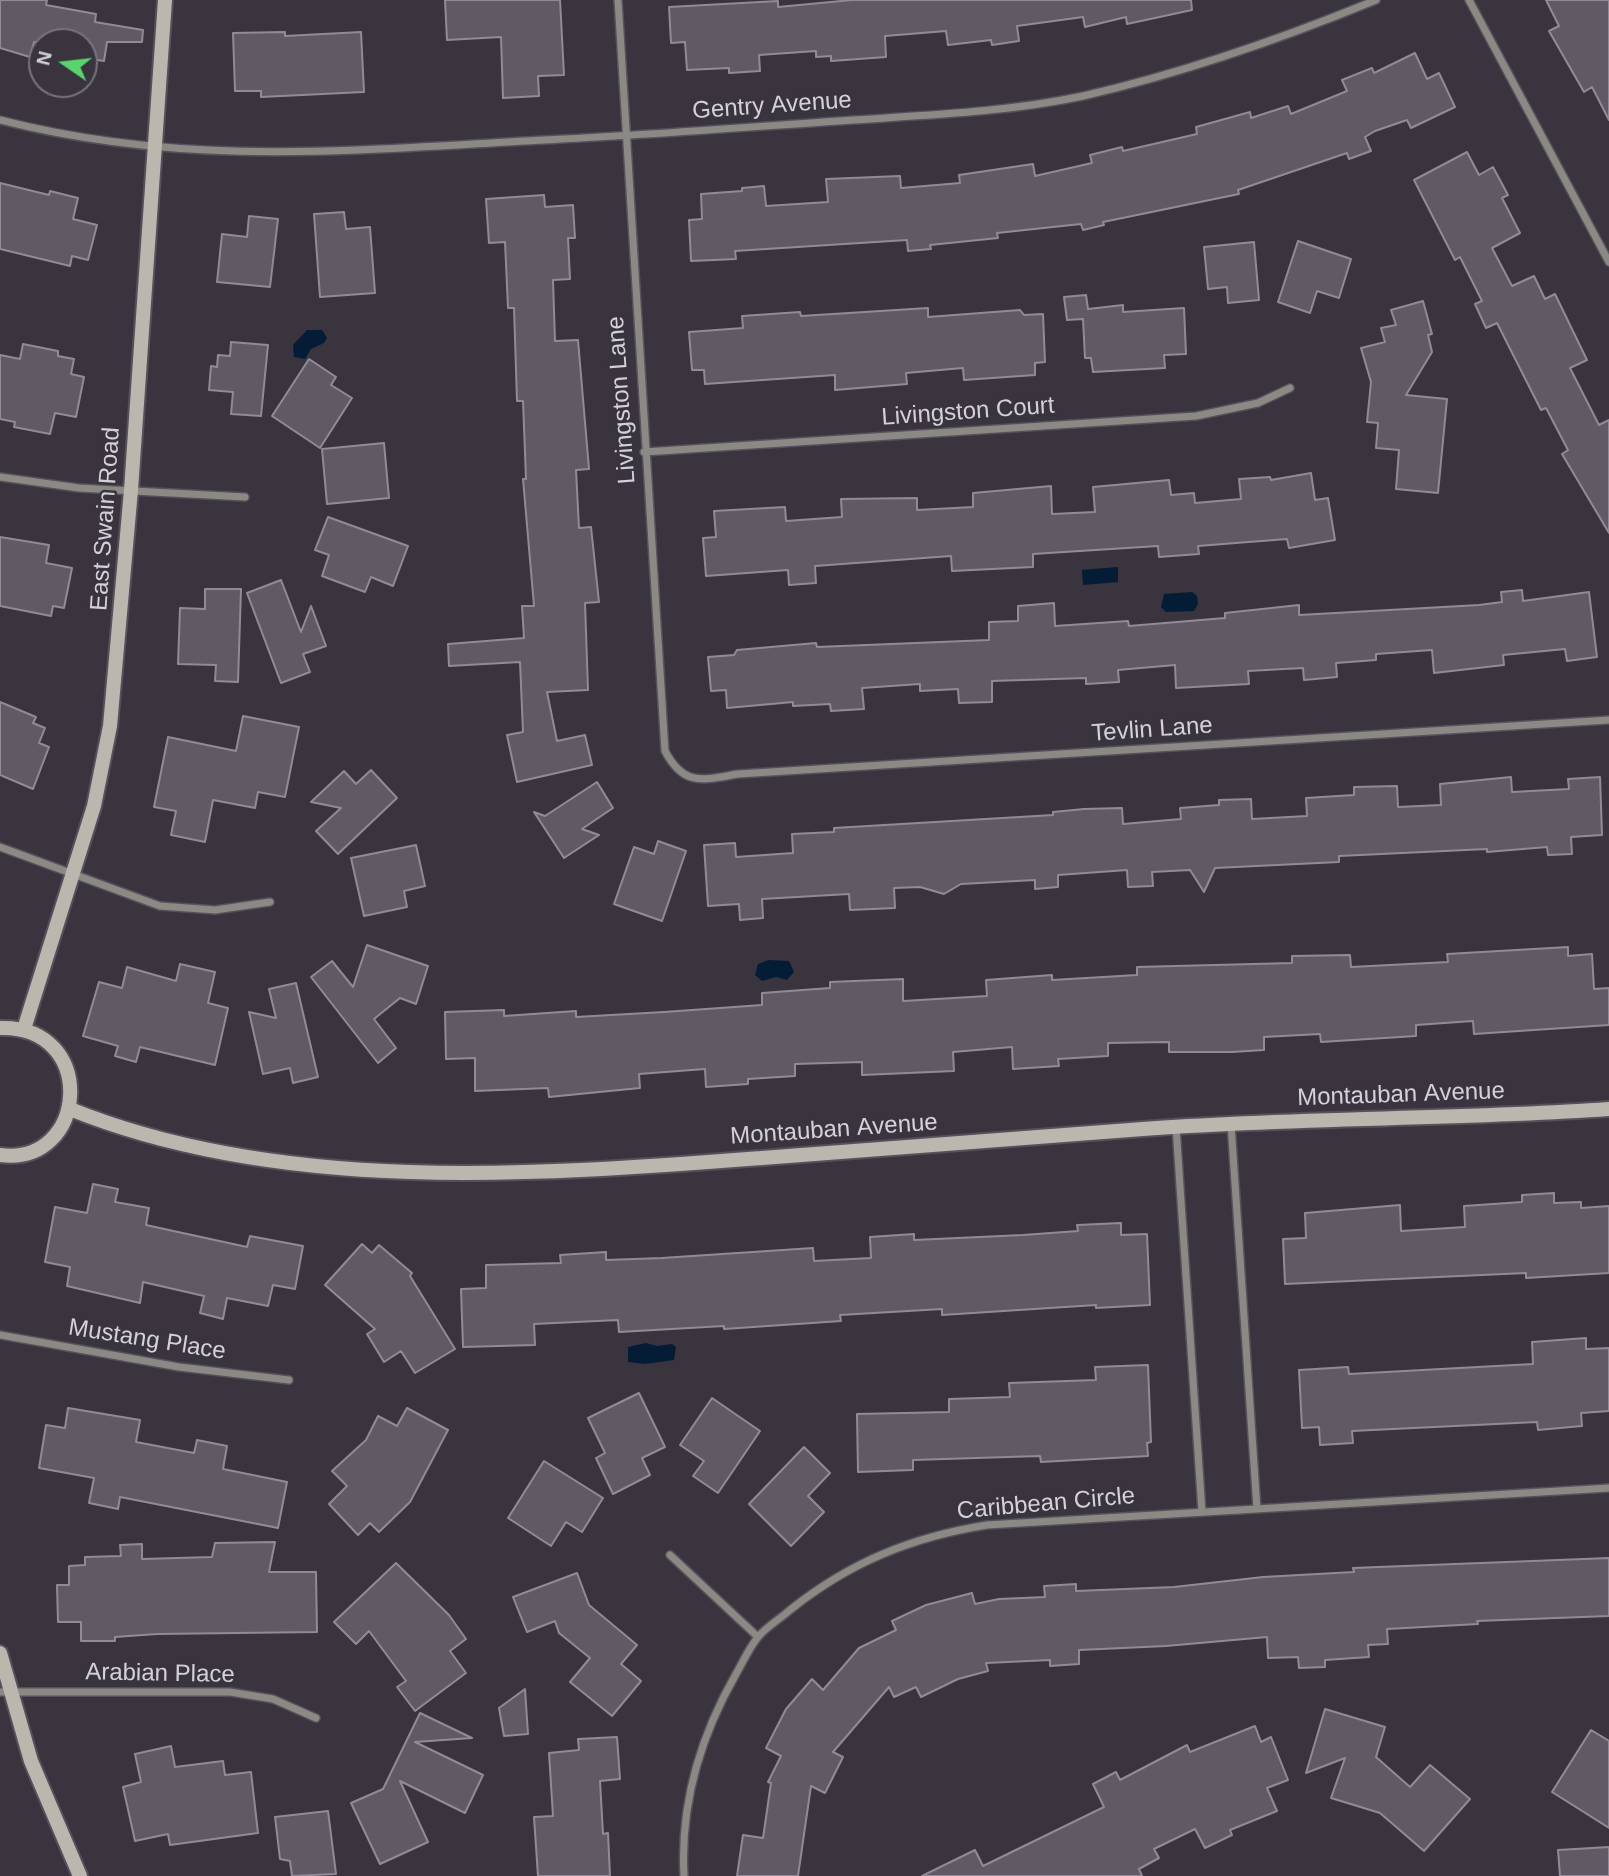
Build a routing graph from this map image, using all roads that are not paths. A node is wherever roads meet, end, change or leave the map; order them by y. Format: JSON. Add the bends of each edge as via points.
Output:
{"nodes":[{"id":1,"x":165,"y":0,"type":"edge"},
{"id":2,"x":618,"y":0,"type":"edge"},
{"id":3,"x":1376,"y":0,"type":"edge"},
{"id":4,"x":1469,"y":0,"type":"edge"},
{"id":5,"x":0,"y":120,"type":"edge"},
{"id":6,"x":625,"y":135,"type":"junction"},
{"id":7,"x":154,"y":147,"type":"junction"},
{"id":8,"x":1609,"y":262,"type":"edge"},
{"id":9,"x":1290,"y":388,"type":"dead end"},
{"id":10,"x":644,"y":452,"type":"junction"},
{"id":11,"x":0,"y":477,"type":"edge"},
{"id":12,"x":131,"y":490,"type":"junction"},
{"id":13,"x":244,"y":497,"type":"dead end"},
{"id":14,"x":1609,"y":720,"type":"edge"},
{"id":15,"x":698,"y":780,"type":"joint"},
{"id":16,"x":0,"y":847,"type":"edge"},
{"id":17,"x":74,"y":875,"type":"junction"},
{"id":18,"x":270,"y":902,"type":"dead end"},
{"id":19,"x":0,"y":1028,"type":"edge"},
{"id":20,"x":24,"y":1029,"type":"junction"},
{"id":21,"x":1609,"y":1108,"type":"edge"},
{"id":22,"x":70,"y":1109,"type":"junction"},
{"id":23,"x":1231,"y":1124,"type":"junction"},
{"id":24,"x":1176,"y":1126,"type":"junction"},
{"id":25,"x":0,"y":1155,"type":"edge"},
{"id":26,"x":0,"y":1335,"type":"edge"},
{"id":27,"x":289,"y":1380,"type":"dead end"},
{"id":28,"x":1609,"y":1488,"type":"edge"},
{"id":29,"x":1257,"y":1509,"type":"junction"},
{"id":30,"x":1202,"y":1512,"type":"junction"},
{"id":31,"x":670,"y":1555,"type":"dead end"},
{"id":32,"x":758,"y":1637,"type":"junction"},
{"id":33,"x":0,"y":1653,"type":"edge"},
{"id":34,"x":4,"y":1692,"type":"edge"},
{"id":35,"x":316,"y":1718,"type":"dead end"},
{"id":36,"x":80,"y":1876,"type":"edge"},
{"id":37,"x":684,"y":1876,"type":"edge"}],
"edges":[{"from":1,"to":7,"type":"street","name":"East Swain Road"},
{"from":2,"to":6,"type":"street","name":"Livingston Lane"},
{"from":3,"to":6,"type":"street","name":"Gentry Avenue","via":[[1187,68],[1080,96],[967,112]]},
{"from":4,"to":8,"type":"street"},
{"from":5,"to":7,"type":"street","name":"Gentry Avenue","via":[[58,135]]},
{"from":6,"to":7,"type":"street","name":"Gentry Avenue","via":[[290,153]]},
{"from":6,"to":10,"type":"street","name":"Livingston Lane"},
{"from":7,"to":12,"type":"street","name":"East Swain Road"},
{"from":9,"to":10,"type":"street","name":"Livingston Court","via":[[1258,403],[1196,416]]},
{"from":10,"to":15,"type":"street","name":"Livingston Lane","via":[[665,751],[684,776]]},
{"from":11,"to":12,"type":"street"},
{"from":12,"to":13,"type":"street"},
{"from":12,"to":17,"type":"street","name":"East Swain Road","via":[[110,726]]},
{"from":14,"to":15,"type":"street","name":"Tevlin Lane"},
{"from":16,"to":17,"type":"street"},
{"from":17,"to":18,"type":"street","via":[[160,906],[215,910]]},
{"from":17,"to":20,"type":"street","name":"East Swain Road"},
{"from":19,"to":20,"type":"street"},
{"from":20,"to":22,"type":"street","via":[[43,1037],[68,1068]]},
{"from":21,"to":23,"type":"street","name":"Montauban Avenue"},
{"from":22,"to":24,"type":"street","name":"Montauban Avenue","via":[[178,1142],[293,1164],[531,1172]]},
{"from":22,"to":25,"type":"street","via":[[47,1142],[30,1152]]},
{"from":23,"to":24,"type":"street","name":"Montauban Avenue"},
{"from":23,"to":29,"type":"street"},
{"from":24,"to":30,"type":"street"},
{"from":26,"to":27,"type":"street","name":"Mustang Place","via":[[179,1367]]},
{"from":28,"to":29,"type":"street","name":"Caribbean Circle"},
{"from":29,"to":30,"type":"street","name":"Caribbean Circle"},
{"from":30,"to":32,"type":"street","name":"Caribbean Circle","via":[[987,1525],[939,1533],[888,1549],[849,1569]]},
{"from":31,"to":32,"type":"street"},
{"from":32,"to":37,"type":"street","name":"Caribbean Circle","via":[[719,1704],[700,1749],[688,1797]]},
{"from":33,"to":34,"type":"street"},
{"from":34,"to":35,"type":"street","name":"Arabian Place","via":[[230,1692],[273,1699]]},
{"from":34,"to":36,"type":"street"}]}
